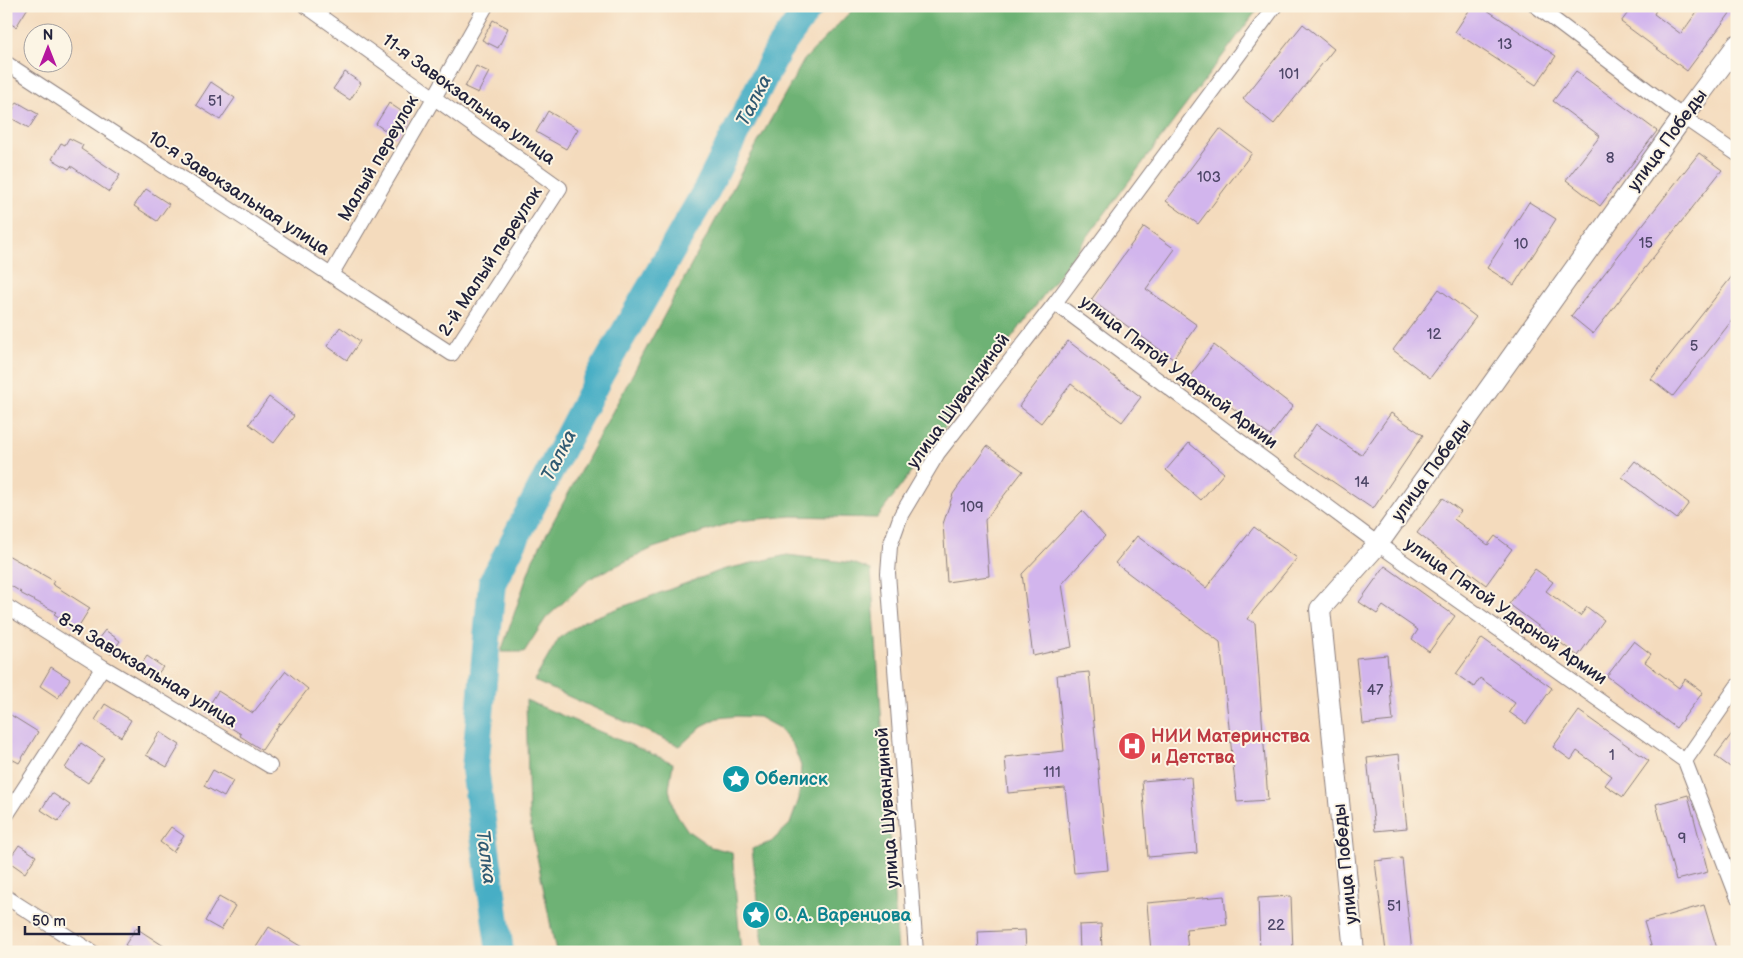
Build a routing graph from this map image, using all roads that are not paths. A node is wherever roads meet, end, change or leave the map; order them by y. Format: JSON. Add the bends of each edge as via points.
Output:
{"nodes":[{"id":1,"x":306,"y":6,"type":"edge"},
{"id":2,"x":486,"y":6,"type":"edge"},
{"id":3,"x":1275,"y":6,"type":"edge"},
{"id":4,"x":1536,"y":6,"type":"edge"},
{"id":5,"x":1737,"y":45,"type":"edge"},
{"id":6,"x":6,"y":63,"type":"edge"},
{"id":7,"x":434,"y":98,"type":"junction"},
{"id":8,"x":1683,"y":117,"type":"junction"},
{"id":9,"x":1737,"y":154,"type":"edge"},
{"id":10,"x":560,"y":188,"type":"joint"},
{"id":11,"x":331,"y":275,"type":"junction"},
{"id":12,"x":1054,"y":303,"type":"junction"},
{"id":13,"x":452,"y":354,"type":"joint"},
{"id":14,"x":1378,"y":544,"type":"junction"},
{"id":15,"x":6,"y":606,"type":"edge"},
{"id":16,"x":103,"y":666,"type":"junction"},
{"id":17,"x":1737,"y":686,"type":"edge"},
{"id":18,"x":1685,"y":761,"type":"junction"},
{"id":19,"x":270,"y":766,"type":"dead end"},
{"id":20,"x":6,"y":816,"type":"edge"},
{"id":21,"x":1736,"y":888,"type":"edge"},
{"id":22,"x":6,"y":897,"type":"edge"},
{"id":23,"x":92,"y":952,"type":"edge"},
{"id":24,"x":916,"y":952,"type":"edge"},
{"id":25,"x":1354,"y":952,"type":"edge"}],
"edges":[{"from":1,"to":7,"type":"street","name":"11-я Завокзальная улица"},
{"from":2,"to":7,"type":"street","name":"Малый переулок"},
{"from":3,"to":12,"type":"street","name":"улица Шувандиной"},
{"from":4,"to":8,"type":"street"},
{"from":5,"to":8,"type":"street","name":"улица Победы"},
{"from":6,"to":11,"type":"street","name":"10-я Завокзальная улица"},
{"from":7,"to":10,"type":"street","name":"11-я Завокзальная улица"},
{"from":7,"to":11,"type":"street","name":"Малый переулок"},
{"from":8,"to":9,"type":"street"},
{"from":8,"to":14,"type":"street","name":"улица Победы"},
{"from":10,"to":13,"type":"street","name":"2-й Малый переулок"},
{"from":11,"to":13,"type":"street","name":"10-я Завокзальная улица"},
{"from":12,"to":14,"type":"street","name":"улица Пятой Ударной Армии"},
{"from":12,"to":24,"type":"street","name":"улица Шувандиной","via":[[938,453],[901,515],[890,546],[888,573]]},
{"from":14,"to":18,"type":"street","name":"улица Пятой Ударной Армии"},
{"from":14,"to":25,"type":"street","name":"улица Победы","via":[[1320,609]]},
{"from":15,"to":16,"type":"street","name":"8-я Завокзальная улица"},
{"from":16,"to":19,"type":"street","name":"8-я Завокзальная улица"},
{"from":16,"to":20,"type":"street"},
{"from":17,"to":18,"type":"street"},
{"from":18,"to":21,"type":"street"},
{"from":22,"to":23,"type":"street"}]}
